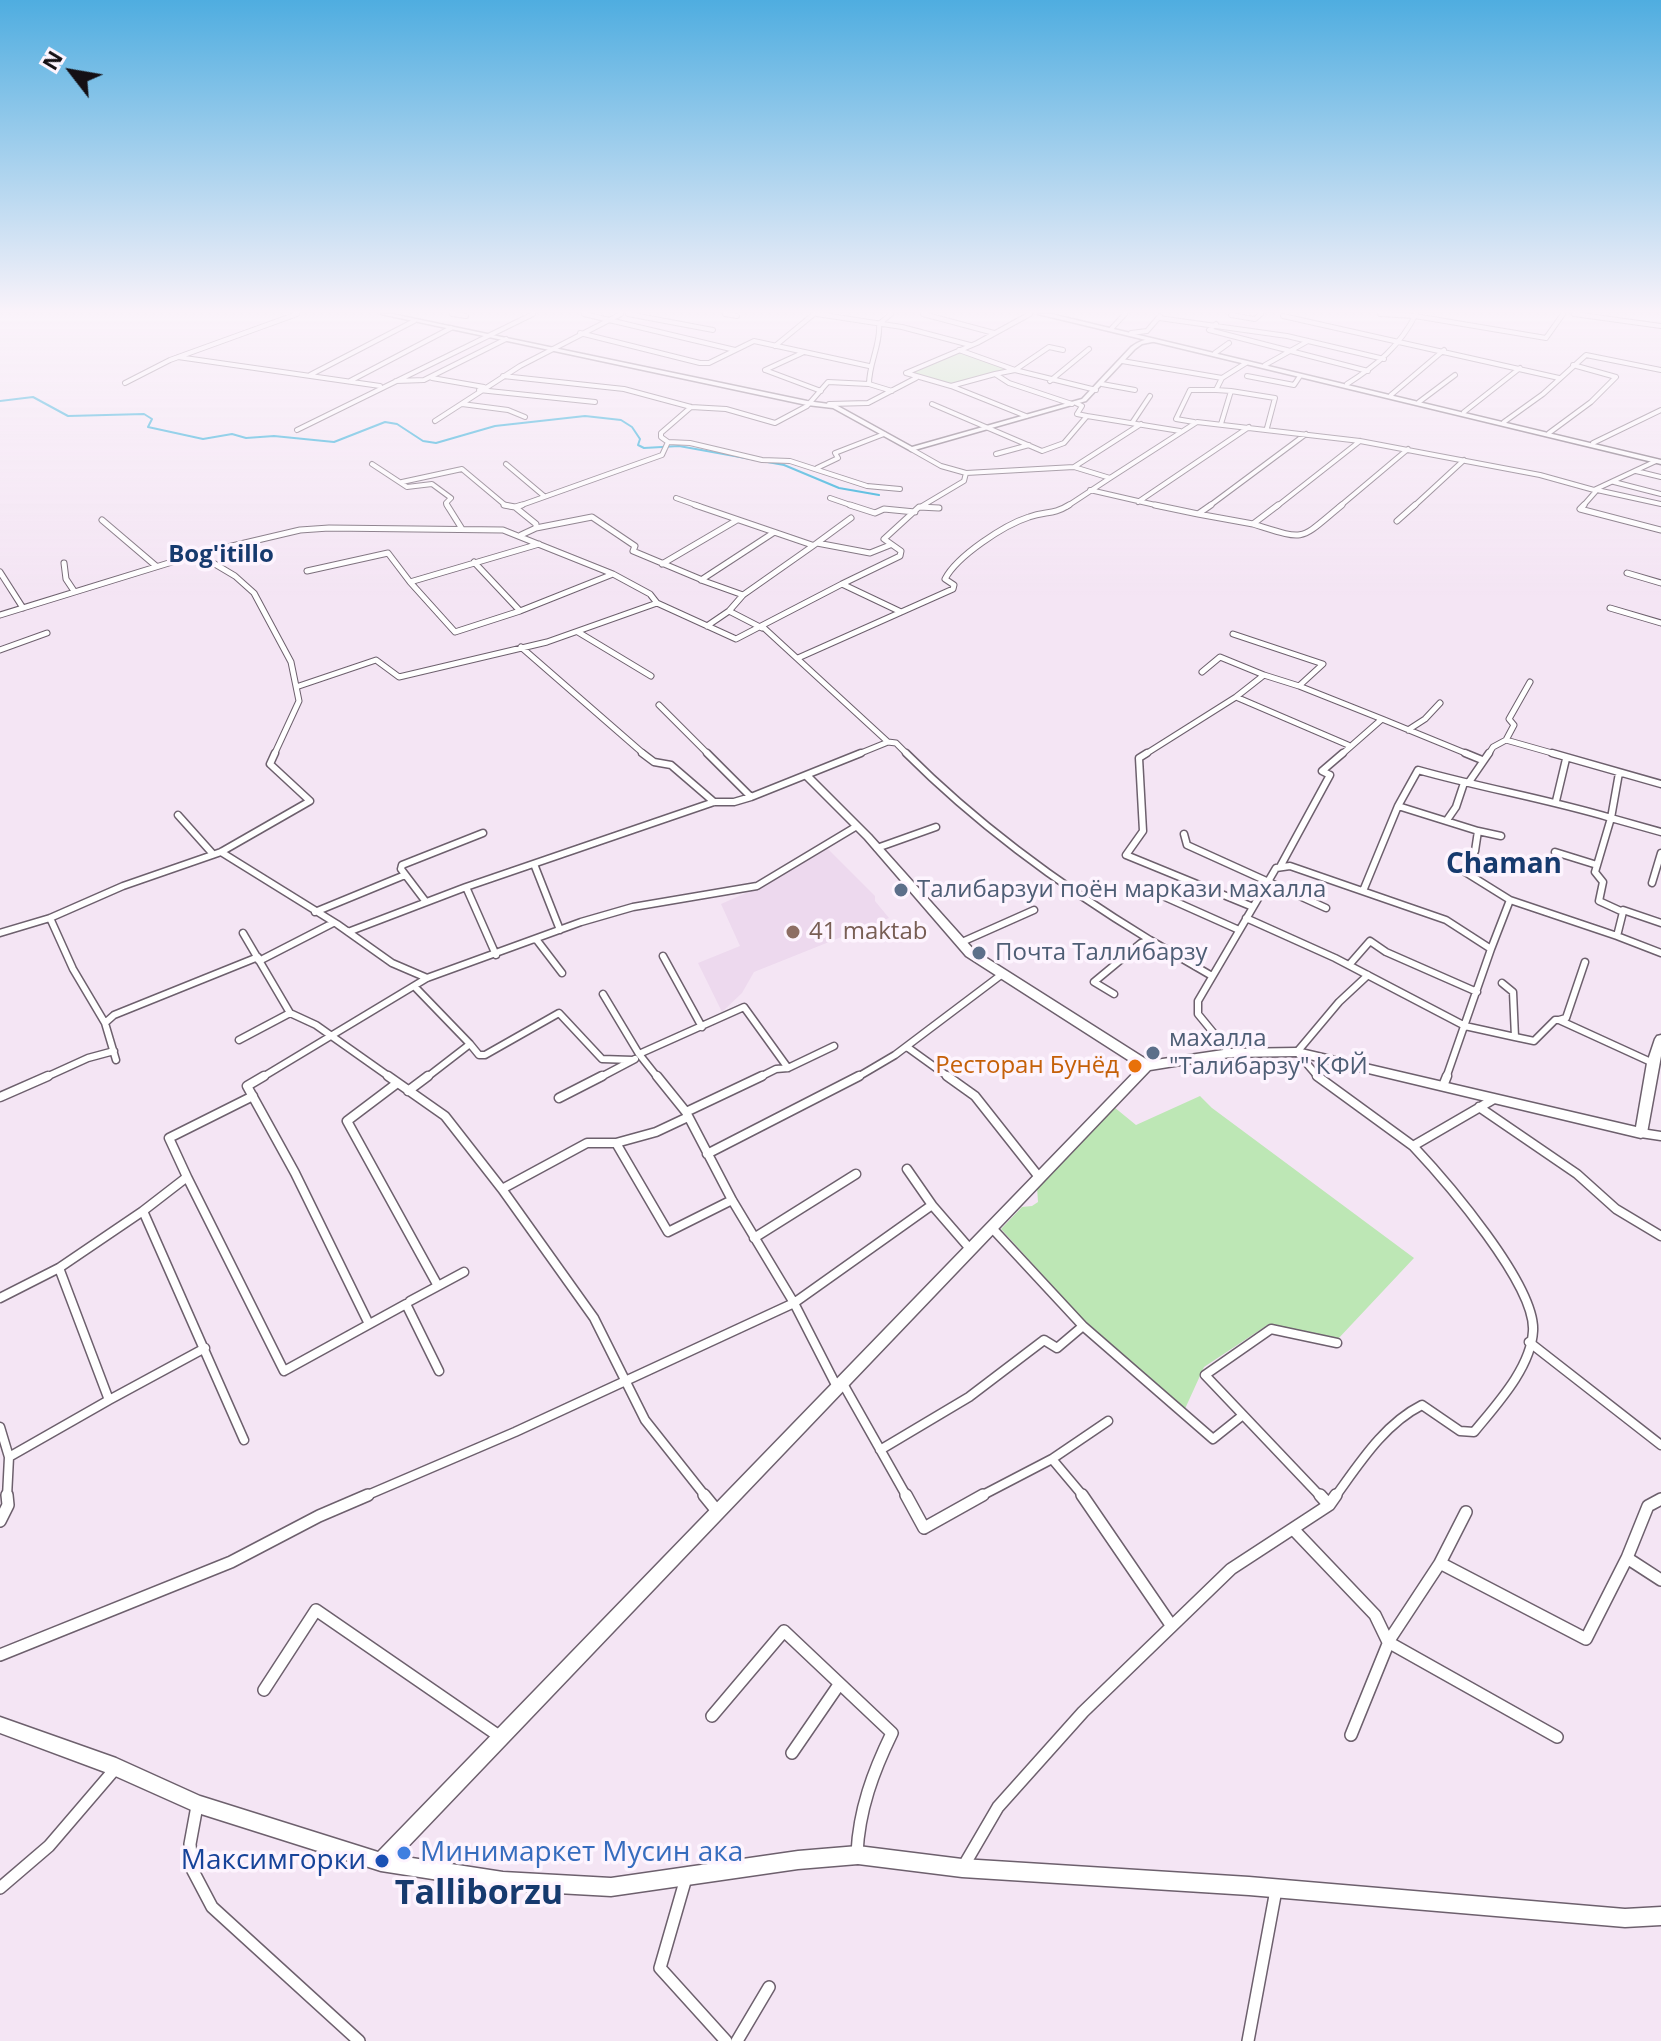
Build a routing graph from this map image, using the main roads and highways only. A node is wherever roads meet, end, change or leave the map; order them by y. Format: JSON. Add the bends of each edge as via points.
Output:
{"nodes":[{"id":1,"x":1440,"y":409,"type":"edge"},
{"id":2,"x":1452,"y":409,"type":"edge"},
{"id":3,"x":1659,"y":461,"type":"edge"}],
"edges":[{"from":1,"to":3,"type":"highway"},
{"from":2,"to":3,"type":"highway"}]}
